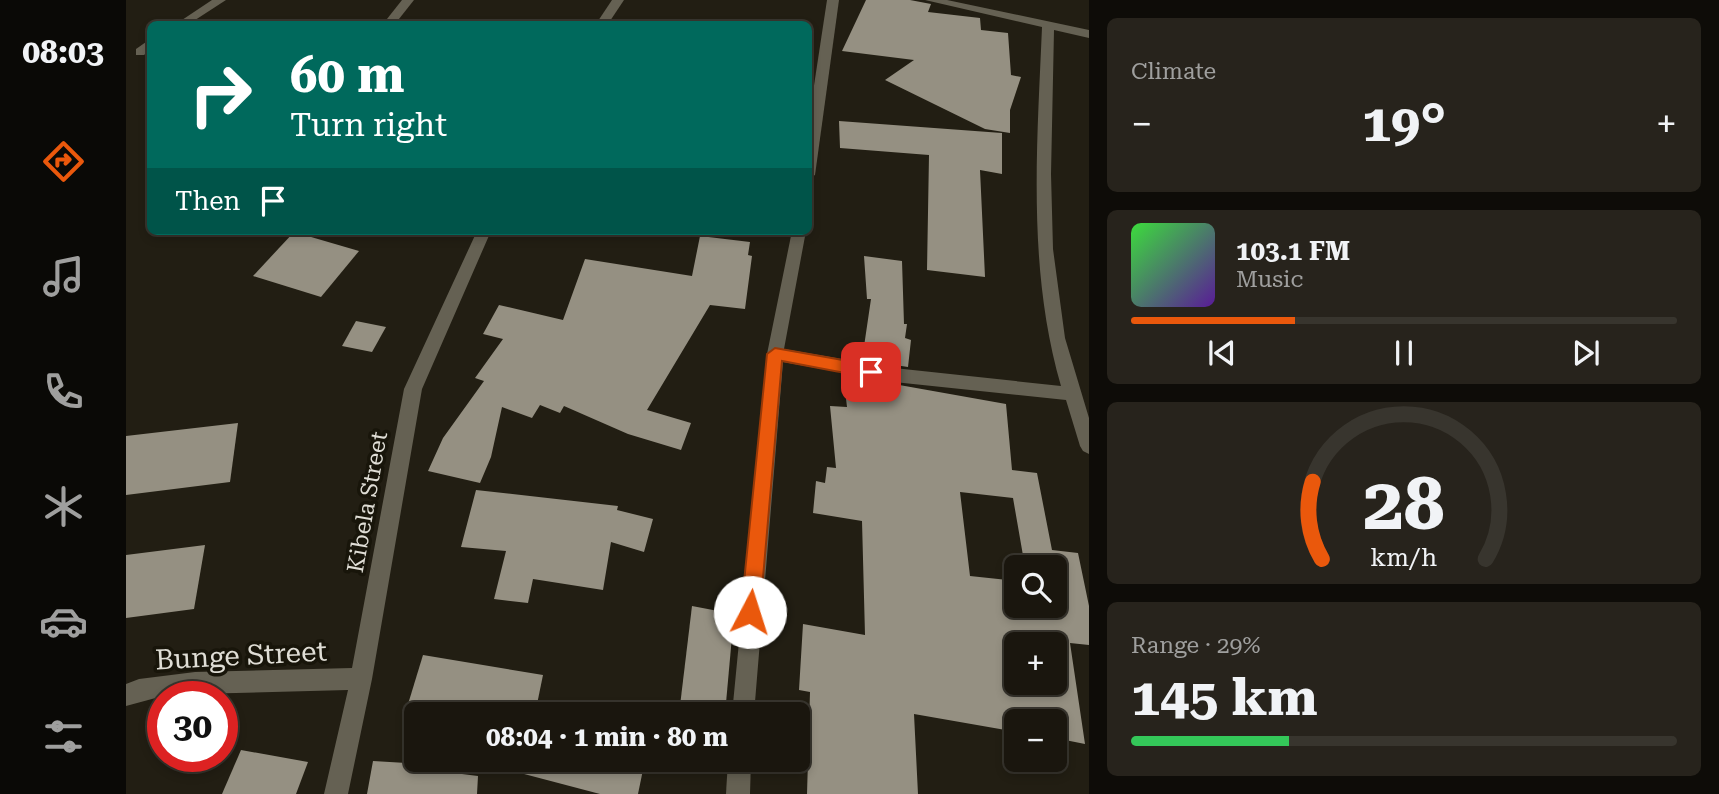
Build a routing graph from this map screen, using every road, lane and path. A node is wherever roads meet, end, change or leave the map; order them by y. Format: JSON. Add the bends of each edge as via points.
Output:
{"nodes":[{"id":1,"x":220,"y":0,"type":"edge"},
{"id":2,"x":408,"y":0,"type":"edge"},
{"id":3,"x":618,"y":0,"type":"edge"},
{"id":4,"x":833,"y":0,"type":"edge"},
{"id":5,"x":931,"y":0,"type":"edge"},
{"id":6,"x":187,"y":21,"type":"edge"},
{"id":7,"x":390,"y":21,"type":"edge"},
{"id":8,"x":604,"y":21,"type":"edge"},
{"id":9,"x":1048,"y":25,"type":"junction"},
{"id":10,"x":1089,"y":34,"type":"edge"},
{"id":11,"x":812,"y":147,"type":"edge"},
{"id":12,"x":482,"y":235,"type":"edge"},
{"id":13,"x":798,"y":235,"type":"edge"},
{"id":14,"x":775,"y":354,"type":"junction"},
{"id":15,"x":1073,"y":394,"type":"junction"},
{"id":16,"x":1089,"y":446,"type":"edge"},
{"id":17,"x":361,"y":679,"type":"junction"},
{"id":18,"x":126,"y":695,"type":"edge"},
{"id":19,"x":744,"y":702,"type":"edge"},
{"id":20,"x":739,"y":772,"type":"edge"},
{"id":21,"x":337,"y":794,"type":"edge"},
{"id":22,"x":738,"y":794,"type":"edge"}],
"edges":[{"from":1,"to":6,"type":"street"},
{"from":2,"to":7,"type":"street"},
{"from":3,"to":8,"type":"street"},
{"from":4,"to":11,"type":"street"},
{"from":5,"to":9,"type":"street"},
{"from":9,"to":10,"type":"street"},
{"from":9,"to":15,"type":"street","via":[[1046,238],[1054,324]]},
{"from":12,"to":17,"type":"street","name":"Kibela Street","via":[[413,389]]},
{"from":13,"to":14,"type":"street"},
{"from":14,"to":15,"type":"street","via":[[894,375]]},
{"from":14,"to":19,"type":"street"},
{"from":15,"to":16,"type":"street"},
{"from":17,"to":18,"type":"street","name":"Bunge Street","via":[[195,682]]},
{"from":17,"to":21,"type":"street","name":"Kibela Street"},
{"from":20,"to":22,"type":"street"}]}
